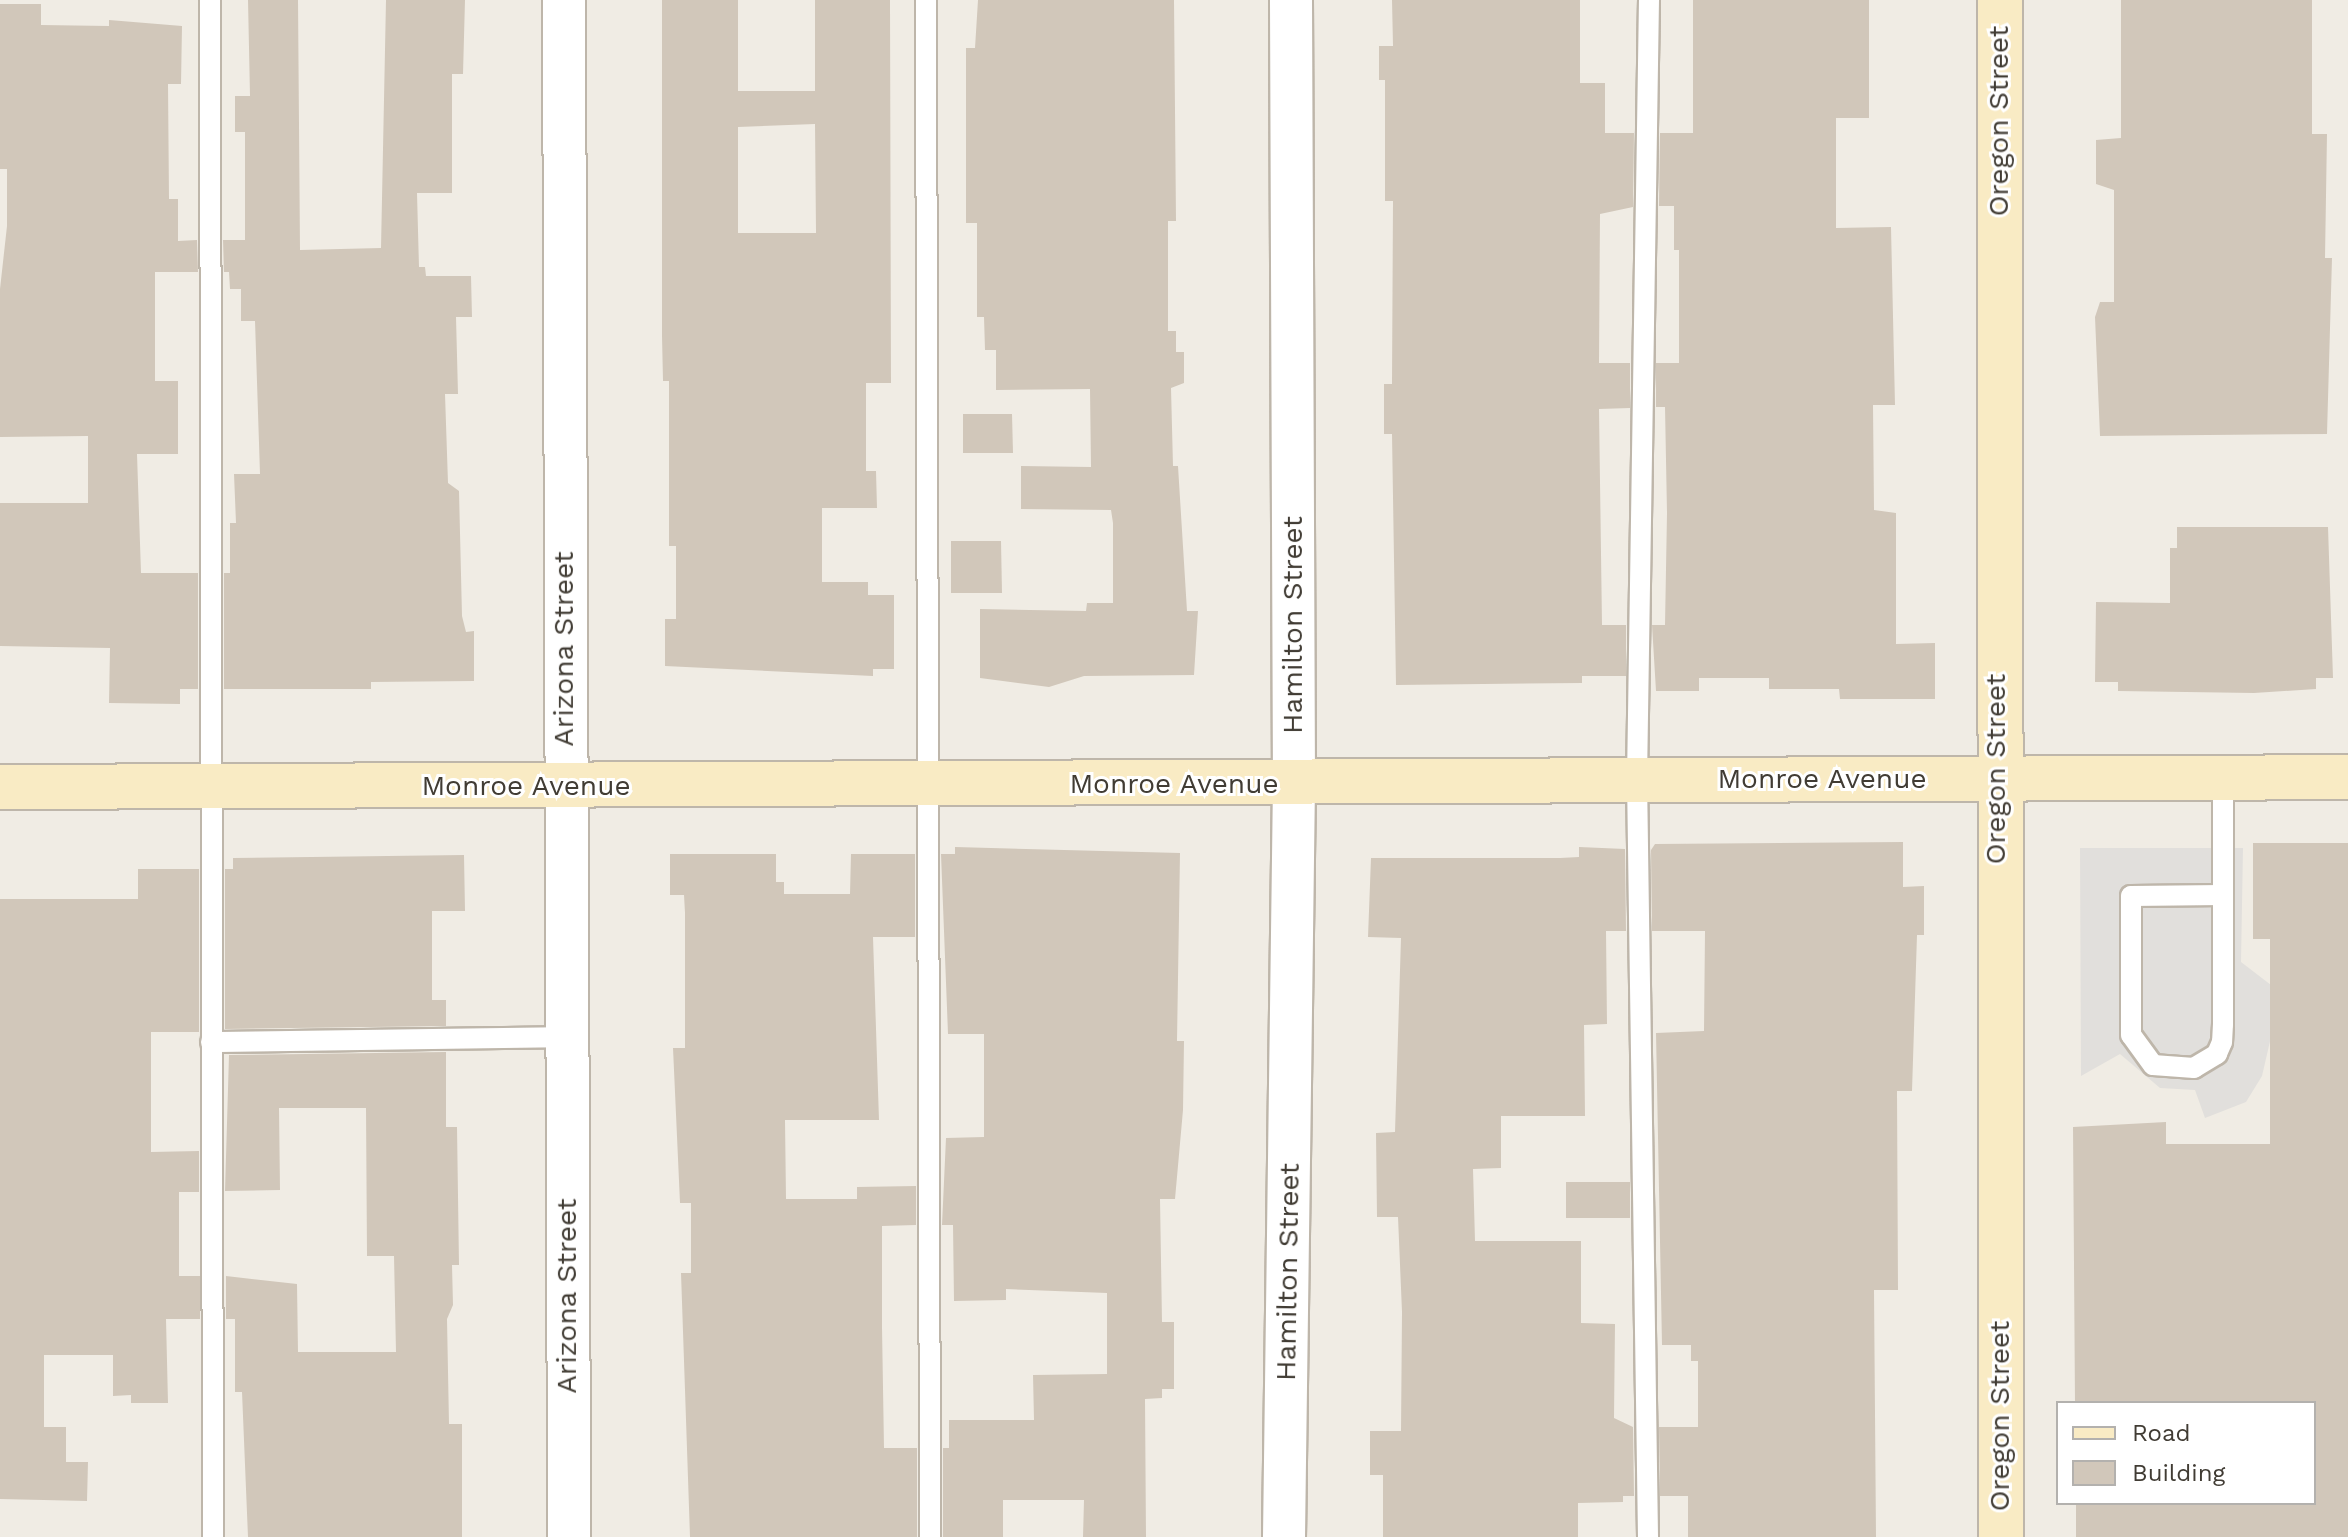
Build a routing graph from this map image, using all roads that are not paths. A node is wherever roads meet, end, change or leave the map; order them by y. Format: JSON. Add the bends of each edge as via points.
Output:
{"nodes":[{"id":1,"x":210,"y":0,"type":"edge"},
{"id":2,"x":564,"y":0,"type":"edge"},
{"id":3,"x":926,"y":0,"type":"edge"},
{"id":4,"x":1291,"y":0,"type":"edge"},
{"id":5,"x":1649,"y":0,"type":"edge"},
{"id":6,"x":2000,"y":0,"type":"edge"},
{"id":7,"x":2223,"y":777,"type":"junction"},
{"id":8,"x":2348,"y":777,"type":"edge"},
{"id":9,"x":1996,"y":778,"type":"junction"},
{"id":10,"x":1637,"y":780,"type":"junction"},
{"id":11,"x":1294,"y":783,"type":"junction"},
{"id":12,"x":564,"y":786,"type":"junction"},
{"id":13,"x":929,"y":786,"type":"junction"},
{"id":14,"x":0,"y":787,"type":"edge"},
{"id":15,"x":211,"y":788,"type":"junction"},
{"id":16,"x":2223,"y":895,"type":"junction"},
{"id":17,"x":565,"y":1037,"type":"junction"},
{"id":18,"x":211,"y":1042,"type":"junction"},
{"id":19,"x":213,"y":1537,"type":"edge"},
{"id":20,"x":569,"y":1537,"type":"edge"},
{"id":21,"x":930,"y":1537,"type":"edge"},
{"id":22,"x":1284,"y":1537,"type":"edge"},
{"id":23,"x":1648,"y":1537,"type":"edge"},
{"id":24,"x":2001,"y":1537,"type":"edge"}],
"edges":[{"from":1,"to":15,"type":"lane"},
{"from":2,"to":12,"type":"street","name":"Arizona Street"},
{"from":3,"to":13,"type":"lane"},
{"from":4,"to":11,"type":"street","name":"Hamilton Street"},
{"from":5,"to":10,"type":"lane"},
{"from":6,"to":9,"type":"street","name":"Oregon Street"},
{"from":7,"to":8,"type":"street","name":"Monroe Avenue"},
{"from":7,"to":9,"type":"street","name":"Monroe Avenue"},
{"from":7,"to":16,"type":"lane"},
{"from":9,"to":10,"type":"street","name":"Monroe Avenue"},
{"from":9,"to":24,"type":"street","name":"Oregon Street"},
{"from":10,"to":11,"type":"street","name":"Monroe Avenue"},
{"from":10,"to":23,"type":"lane"},
{"from":11,"to":13,"type":"street","name":"Monroe Avenue"},
{"from":11,"to":22,"type":"street","name":"Hamilton Street"},
{"from":12,"to":13,"type":"street","name":"Monroe Avenue"},
{"from":12,"to":15,"type":"street","name":"Monroe Avenue"},
{"from":12,"to":17,"type":"street","name":"Arizona Street"},
{"from":13,"to":21,"type":"lane"},
{"from":14,"to":15,"type":"street","name":"Monroe Avenue"},
{"from":15,"to":18,"type":"lane"},
{"from":16,"to":16,"type":"lane","via":[[2222,1042],[2217,1054],[2194,1068],[2153,1065],[2131,1035],[2131,896]]},
{"from":17,"to":18,"type":"lane"},
{"from":17,"to":20,"type":"street","name":"Arizona Street"},
{"from":18,"to":19,"type":"lane"}]}
